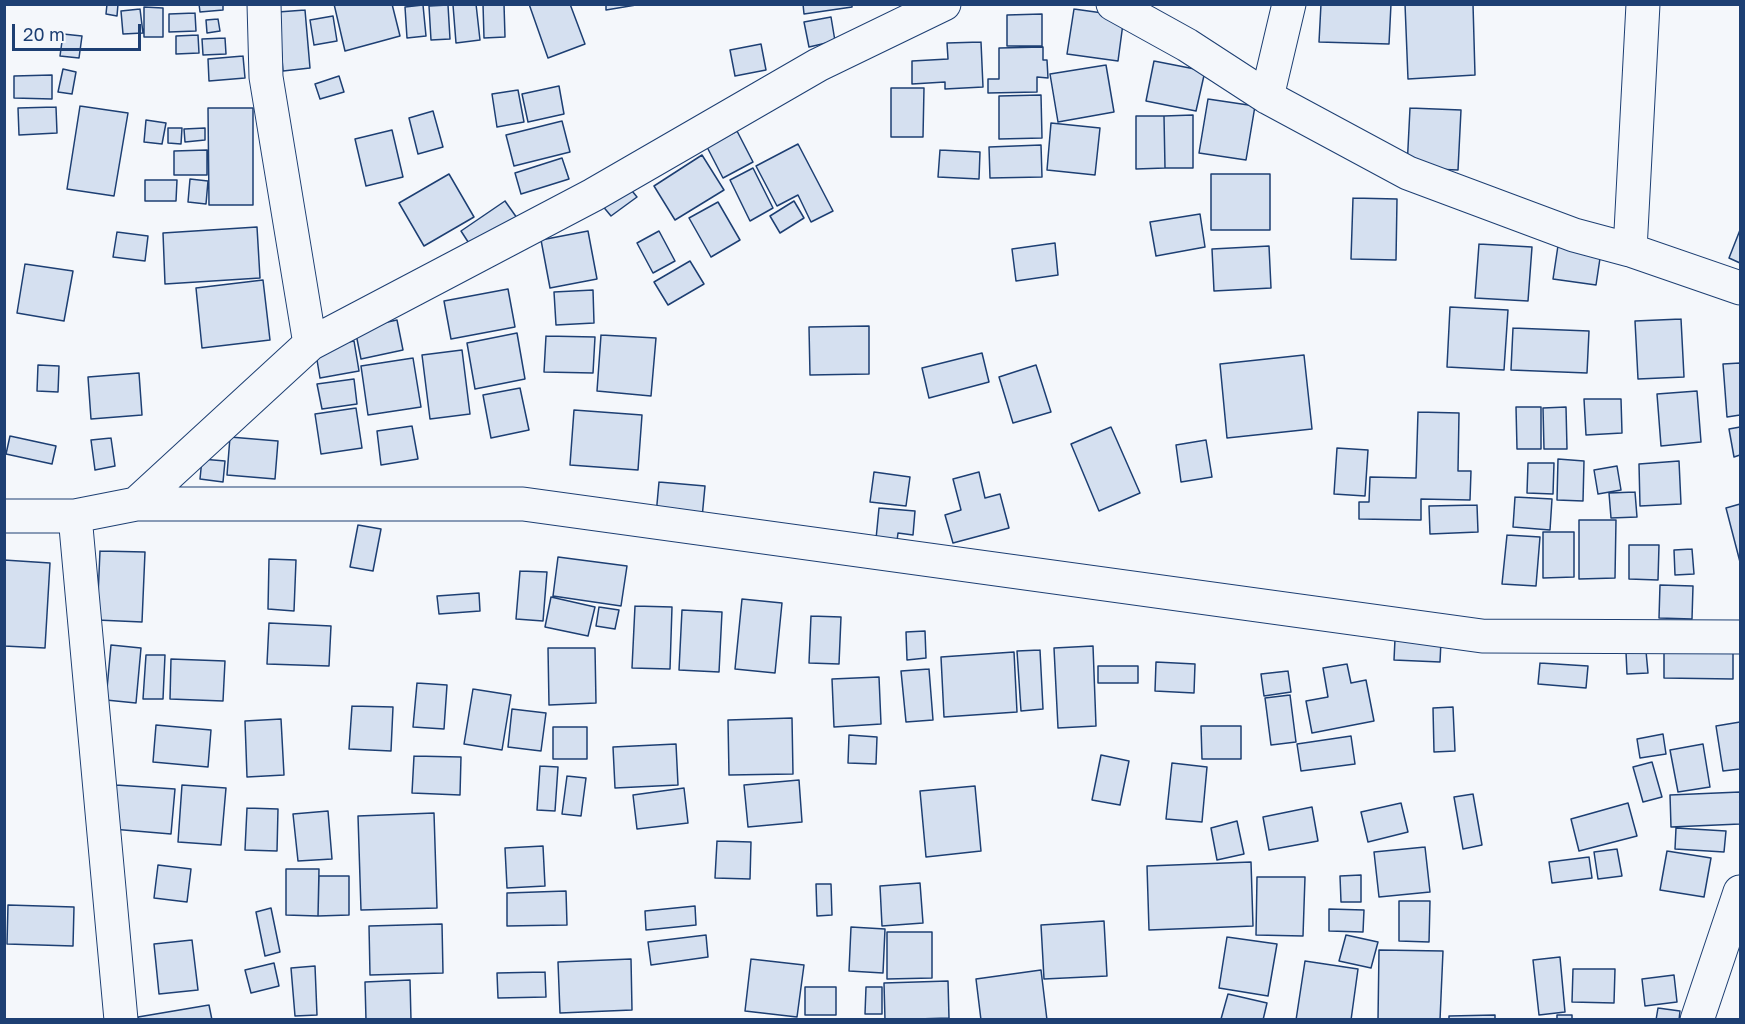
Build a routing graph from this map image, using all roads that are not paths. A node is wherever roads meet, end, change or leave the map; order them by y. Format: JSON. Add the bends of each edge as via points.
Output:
{"nodes":[{"id":1,"x":264,"y":4,"type":"edge"},
{"id":2,"x":944,"y":4,"type":"edge"},
{"id":3,"x":1113,"y":4,"type":"edge"},
{"id":4,"x":1289,"y":4,"type":"edge"},
{"id":5,"x":1643,"y":4,"type":"edge"},
{"id":6,"x":910,"y":13,"type":"edge"},
{"id":7,"x":1268,"y":97,"type":"junction"},
{"id":8,"x":1630,"y":250,"type":"junction"},
{"id":9,"x":1740,"y":288,"type":"edge"},
{"id":10,"x":310,"y":344,"type":"junction"},
{"id":11,"x":136,"y":504,"type":"junction"},
{"id":12,"x":4,"y":516,"type":"edge"},
{"id":13,"x":75,"y":516,"type":"junction"},
{"id":14,"x":1740,"y":637,"type":"edge"},
{"id":15,"x":1740,"y":892,"type":"edge"},
{"id":16,"x":121,"y":1020,"type":"edge"},
{"id":17,"x":1697,"y":1020,"type":"edge"}],
"edges":[{"from":1,"to":10,"type":"street","via":[[266,77]]},
{"from":2,"to":6,"type":"street"},
{"from":3,"to":7,"type":"street"},
{"from":4,"to":7,"type":"street"},
{"from":5,"to":8,"type":"street"},
{"from":6,"to":10,"type":"street","via":[[593,195]]},
{"from":7,"to":8,"type":"street","via":[[1408,173],[1574,235]]},
{"from":8,"to":9,"type":"street"},
{"from":10,"to":11,"type":"street"},
{"from":11,"to":13,"type":"street"},
{"from":11,"to":14,"type":"street","via":[[523,504],[1482,636]]},
{"from":12,"to":13,"type":"street"},
{"from":13,"to":16,"type":"street"},
{"from":15,"to":17,"type":"street"}]}
